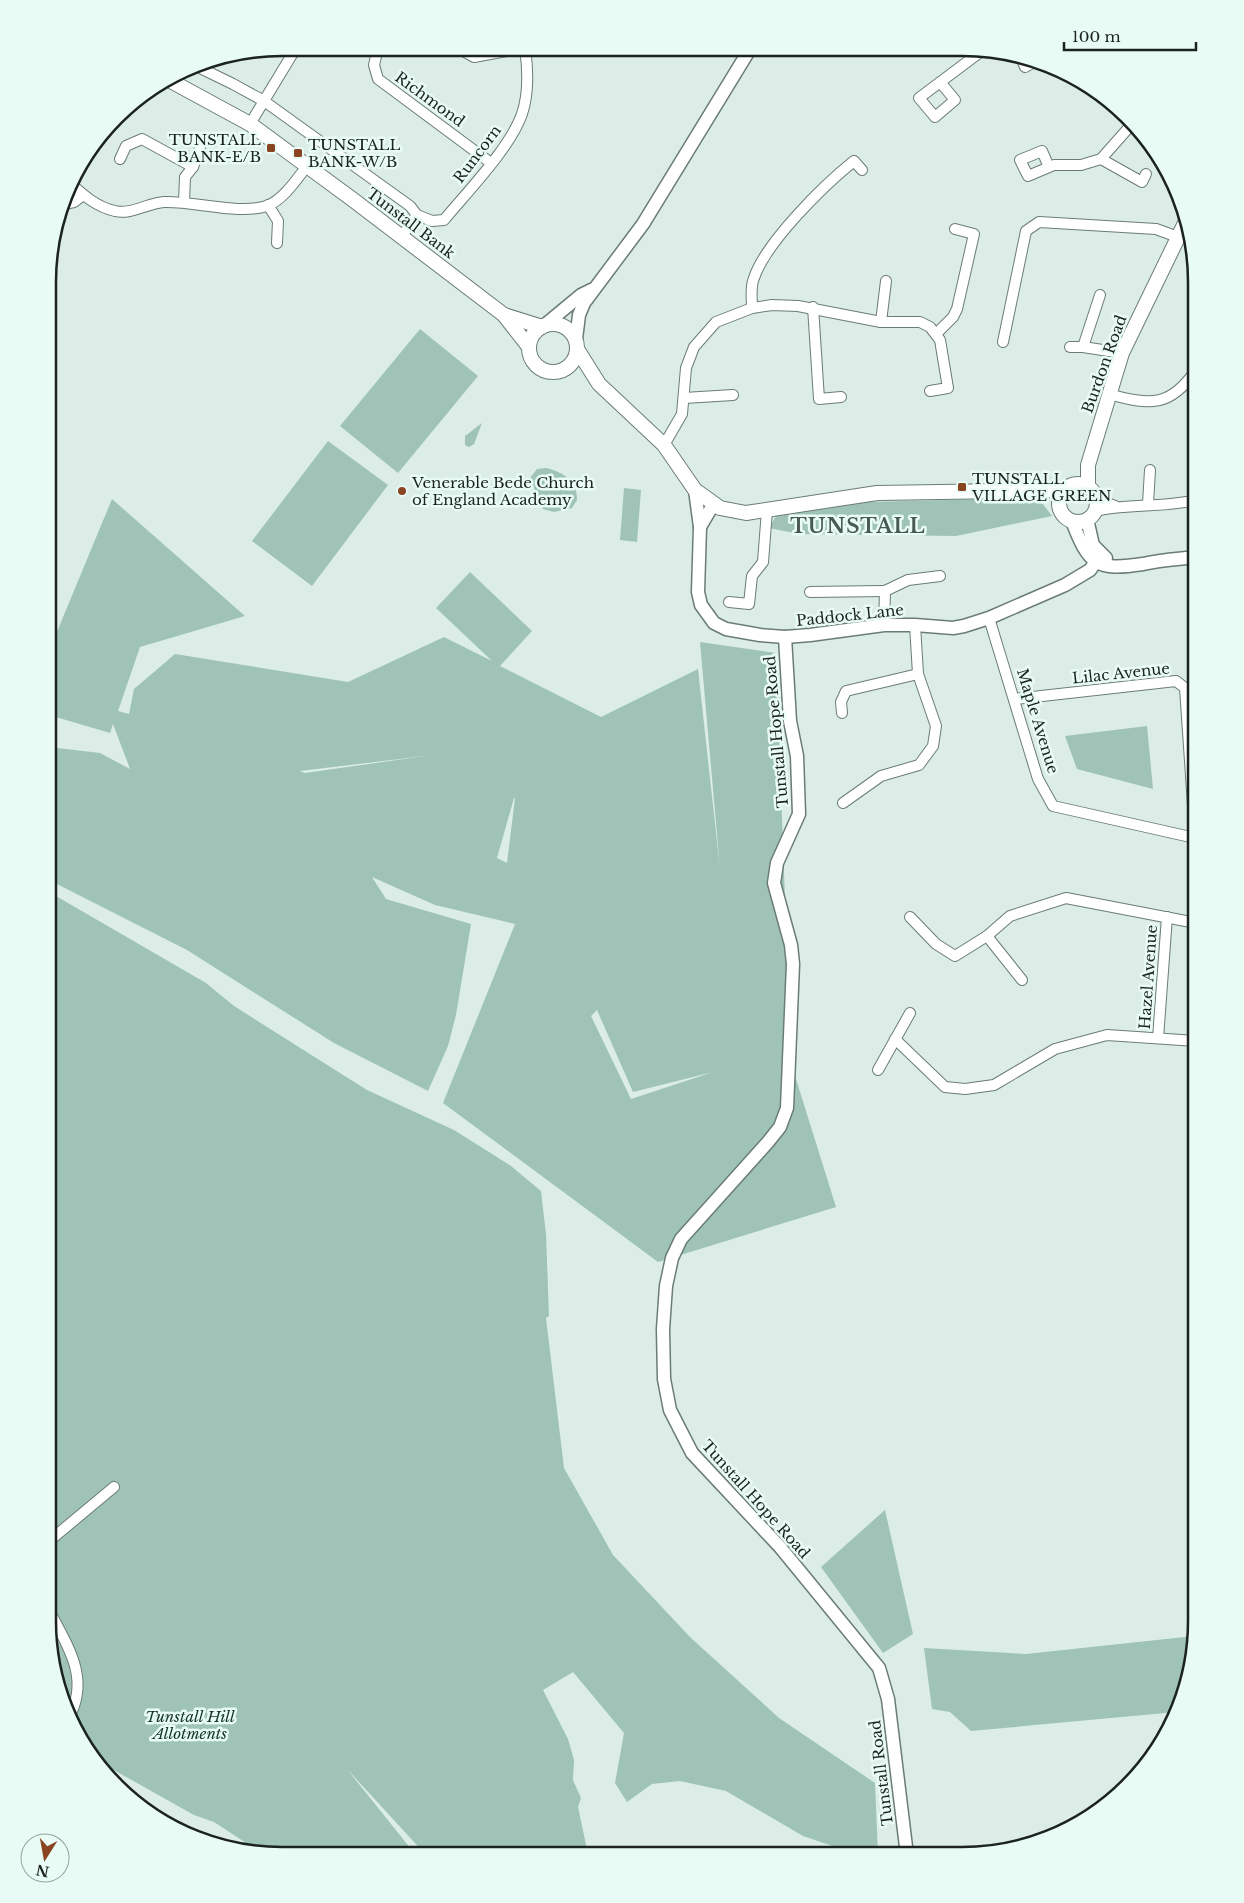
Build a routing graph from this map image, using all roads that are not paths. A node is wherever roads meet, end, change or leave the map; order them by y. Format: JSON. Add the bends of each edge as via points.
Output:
{"nodes":[{"id":1,"x":291,"y":56,"type":"edge"},
{"id":2,"x":376,"y":56,"type":"edge"},
{"id":3,"x":526,"y":56,"type":"edge"},
{"id":4,"x":746,"y":56,"type":"edge"},
{"id":5,"x":974,"y":57,"type":"edge"},
{"id":6,"x":204,"y":70,"type":"edge"},
{"id":7,"x":940,"y":82,"type":"dead end"},
{"id":8,"x":175,"y":84,"type":"edge"},
{"id":9,"x":264,"y":102,"type":"junction"},
{"id":10,"x":250,"y":124,"type":"junction"},
{"id":11,"x":1128,"y":129,"type":"edge"},
{"id":12,"x":200,"y":148,"type":"dead end"},
{"id":13,"x":120,"y":159,"type":"dead end"},
{"id":14,"x":1101,"y":159,"type":"junction"},
{"id":15,"x":491,"y":163,"type":"junction"},
{"id":16,"x":307,"y":166,"type":"junction"},
{"id":17,"x":193,"y":167,"type":"junction"},
{"id":18,"x":1049,"y":167,"type":"junction"},
{"id":19,"x":862,"y":170,"type":"dead end"},
{"id":20,"x":1146,"y":174,"type":"dead end"},
{"id":21,"x":77,"y":189,"type":"edge"},
{"id":22,"x":83,"y":194,"type":"junction"},
{"id":23,"x":184,"y":202,"type":"junction"},
{"id":24,"x":71,"y":203,"type":"edge"},
{"id":25,"x":268,"y":205,"type":"junction"},
{"id":26,"x":417,"y":215,"type":"junction"},
{"id":27,"x":955,"y":229,"type":"dead end"},
{"id":28,"x":1181,"y":230,"type":"edge"},
{"id":29,"x":402,"y":236,"type":"junction"},
{"id":30,"x":1178,"y":237,"type":"junction"},
{"id":31,"x":278,"y":243,"type":"dead end"},
{"id":32,"x":886,"y":281,"type":"dead end"},
{"id":33,"x":593,"y":289,"type":"junction"},
{"id":34,"x":1100,"y":295,"type":"dead end"},
{"id":35,"x":813,"y":307,"type":"junction"},
{"id":36,"x":752,"y":308,"type":"junction"},
{"id":37,"x":504,"y":315,"type":"junction"},
{"id":38,"x":881,"y":322,"type":"junction"},
{"id":39,"x":544,"y":326,"type":"junction"},
{"id":40,"x":937,"y":333,"type":"junction"},
{"id":41,"x":1003,"y":342,"type":"dead end"},
{"id":42,"x":576,"y":344,"type":"junction"},
{"id":43,"x":529,"y":347,"type":"junction"},
{"id":44,"x":1070,"y":347,"type":"dead end"},
{"id":45,"x":1083,"y":347,"type":"junction"},
{"id":46,"x":1122,"y":352,"type":"junction"},
{"id":47,"x":565,"y":368,"type":"junction"},
{"id":48,"x":1188,"y":381,"type":"edge"},
{"id":49,"x":599,"y":384,"type":"junction"},
{"id":50,"x":930,"y":391,"type":"dead end"},
{"id":51,"x":1108,"y":394,"type":"junction"},
{"id":52,"x":734,"y":395,"type":"dead end"},
{"id":53,"x":841,"y":397,"type":"dead end"},
{"id":54,"x":684,"y":398,"type":"junction"},
{"id":55,"x":664,"y":445,"type":"junction"},
{"id":56,"x":1088,"y":465,"type":"junction"},
{"id":57,"x":1150,"y":470,"type":"dead end"},
{"id":58,"x":1068,"y":487,"type":"junction"},
{"id":59,"x":1088,"y":487,"type":"junction"},
{"id":60,"x":695,"y":490,"type":"junction"},
{"id":61,"x":1040,"y":492,"type":"junction"},
{"id":62,"x":1188,"y":502,"type":"edge"},
{"id":63,"x":713,"y":504,"type":"junction"},
{"id":64,"x":1148,"y":504,"type":"junction"},
{"id":65,"x":1059,"y":506,"type":"junction"},
{"id":66,"x":767,"y":510,"type":"junction"},
{"id":67,"x":1093,"y":510,"type":"junction"},
{"id":68,"x":1072,"y":521,"type":"junction"},
{"id":69,"x":700,"y":527,"type":"junction"},
{"id":70,"x":1098,"y":558,"type":"junction"},
{"id":71,"x":1188,"y":559,"type":"edge"},
{"id":72,"x":940,"y":576,"type":"dead end"},
{"id":73,"x":885,"y":591,"type":"junction"},
{"id":74,"x":810,"y":592,"type":"dead end"},
{"id":75,"x":729,"y":602,"type":"dead end"},
{"id":76,"x":990,"y":618,"type":"junction"},
{"id":77,"x":884,"y":625,"type":"junction"},
{"id":78,"x":915,"y":625,"type":"junction"},
{"id":79,"x":784,"y":637,"type":"junction"},
{"id":80,"x":918,"y":674,"type":"junction"},
{"id":81,"x":1015,"y":699,"type":"junction"},
{"id":82,"x":842,"y":713,"type":"dead end"},
{"id":83,"x":1188,"y":733,"type":"edge"},
{"id":84,"x":843,"y":803,"type":"dead end"},
{"id":85,"x":1188,"y":836,"type":"edge"},
{"id":86,"x":910,"y":917,"type":"dead end"},
{"id":87,"x":1167,"y":917,"type":"junction"},
{"id":88,"x":1188,"y":921,"type":"edge"},
{"id":89,"x":987,"y":936,"type":"junction"},
{"id":90,"x":1022,"y":980,"type":"dead end"},
{"id":91,"x":910,"y":1013,"type":"dead end"},
{"id":92,"x":1158,"y":1038,"type":"junction"},
{"id":93,"x":895,"y":1039,"type":"junction"},
{"id":94,"x":1188,"y":1040,"type":"edge"},
{"id":95,"x":878,"y":1070,"type":"dead end"},
{"id":96,"x":114,"y":1487,"type":"dead end"},
{"id":97,"x":56,"y":1535,"type":"edge"},
{"id":98,"x":56,"y":1624,"type":"edge"},
{"id":99,"x":885,"y":1688,"type":"joint"},
{"id":100,"x":74,"y":1708,"type":"edge"},
{"id":101,"x":906,"y":1847,"type":"edge"}],
"edges":[{"from":1,"to":9,"type":"street"},
{"from":2,"to":15,"type":"street","name":"Richmond","via":[[374,65],[378,80]]},
{"from":3,"to":15,"type":"street","name":"Runcorn","via":[[528,67],[522,113],[513,133]]},
{"from":4,"to":33,"type":"street","via":[[643,224]]},
{"from":5,"to":7,"type":"street"},
{"from":6,"to":9,"type":"street"},
{"from":8,"to":10,"type":"main road","name":"Tunstall Bank"},
{"from":9,"to":10,"type":"street"},
{"from":9,"to":26,"type":"street","via":[[410,206]]},
{"from":10,"to":16,"type":"main road","name":"Tunstall Bank"},
{"from":11,"to":14,"type":"street"},
{"from":12,"to":17,"type":"street"},
{"from":13,"to":17,"type":"street","via":[[126,146],[142,139]]},
{"from":14,"to":18,"type":"street","via":[[1080,165]]},
{"from":14,"to":20,"type":"street","via":[[1142,182]]},
{"from":15,"to":26,"type":"street","name":"Runcorn","via":[[444,220],[432,221]]},
{"from":16,"to":25,"type":"street","via":[[289,190]]},
{"from":16,"to":29,"type":"main road","name":"Tunstall Bank"},
{"from":17,"to":23,"type":"street","via":[[185,177]]},
{"from":18,"to":18,"type":"street","via":[[1028,176],[1020,160],[1042,151]]},
{"from":19,"to":36,"type":"street","via":[[854,161],[782,234],[756,271],[751,287]]},
{"from":21,"to":22,"type":"street"},
{"from":22,"to":23,"type":"street","via":[[98,205],[118,212],[162,202]]},
{"from":22,"to":24,"type":"street"},
{"from":23,"to":25,"type":"street","via":[[248,210]]},
{"from":25,"to":31,"type":"street","via":[[278,221]]},
{"from":26,"to":29,"type":"street"},
{"from":27,"to":40,"type":"street","via":[[974,234],[957,308]]},
{"from":28,"to":30,"type":"main road","name":"Burdon Road"},
{"from":29,"to":37,"type":"main road","name":"Tunstall Bank"},
{"from":30,"to":41,"type":"street","via":[[1156,229],[1038,222],[1026,231]]},
{"from":30,"to":46,"type":"main road","name":"Burdon Road"},
{"from":32,"to":38,"type":"street"},
{"from":33,"to":39,"type":"street","via":[[580,295]]},
{"from":33,"to":42,"type":"street","via":[[579,315]]},
{"from":34,"to":45,"type":"street"},
{"from":35,"to":36,"type":"street"},
{"from":35,"to":38,"type":"street"},
{"from":35,"to":53,"type":"street","via":[[819,399]]},
{"from":36,"to":54,"type":"street","via":[[716,322],[694,347],[684,381]]},
{"from":37,"to":39,"type":"main road","name":"Tunstall Bank"},
{"from":37,"to":43,"type":"main road","name":"Tunstall Bank"},
{"from":38,"to":40,"type":"street","via":[[920,322]]},
{"from":39,"to":42,"type":"main road","via":[[558,324],[568,328]]},
{"from":39,"to":43,"type":"main road","via":[[535,332]]},
{"from":40,"to":50,"type":"street","via":[[946,363],[948,388]]},
{"from":42,"to":47,"type":"main road","via":[[572,363]]},
{"from":42,"to":49,"type":"main road"},
{"from":43,"to":47,"type":"main road","via":[[530,356],[546,370],[555,372]]},
{"from":44,"to":45,"type":"street"},
{"from":45,"to":46,"type":"street"},
{"from":46,"to":51,"type":"main road","name":"Burdon Road"},
{"from":47,"to":49,"type":"main road","via":[[582,373]]},
{"from":48,"to":51,"type":"street","via":[[1182,389],[1161,400],[1140,403]]},
{"from":49,"to":55,"type":"main road"},
{"from":51,"to":56,"type":"main road","name":"Burdon Road"},
{"from":52,"to":54,"type":"street"},
{"from":54,"to":55,"type":"street","via":[[678,425]]},
{"from":55,"to":60,"type":"main road"},
{"from":56,"to":58,"type":"main road","name":"Burdon Road"},
{"from":56,"to":59,"type":"main road","name":"Burdon Road"},
{"from":57,"to":64,"type":"street"},
{"from":58,"to":59,"type":"main road"},
{"from":58,"to":61,"type":"main road"},
{"from":58,"to":65,"type":"main road","via":[[1059,500]]},
{"from":59,"to":67,"type":"main road"},
{"from":60,"to":63,"type":"main road"},
{"from":60,"to":69,"type":"street","name":"Paddock Lane"},
{"from":61,"to":65,"type":"main road"},
{"from":61,"to":66,"type":"main road","via":[[877,493]]},
{"from":62,"to":64,"type":"street"},
{"from":63,"to":66,"type":"main road","via":[[736,512]]},
{"from":63,"to":69,"type":"street","name":"Paddock Lane"},
{"from":64,"to":67,"type":"street"},
{"from":65,"to":68,"type":"main road","via":[[1063,515]]},
{"from":66,"to":75,"type":"street","via":[[763,562],[752,576],[749,604]]},
{"from":67,"to":68,"type":"main road"},
{"from":67,"to":70,"type":"street","via":[[1093,545]]},
{"from":68,"to":70,"type":"street","via":[[1086,552]]},
{"from":69,"to":79,"type":"street","name":"Paddock Lane","via":[[698,592],[708,616],[726,629]]},
{"from":70,"to":71,"type":"street","via":[[1110,568]]},
{"from":70,"to":76,"type":"street","name":"Paddock Lane","via":[[1083,576]]},
{"from":72,"to":73,"type":"street","via":[[908,580]]},
{"from":73,"to":74,"type":"street"},
{"from":73,"to":77,"type":"street"},
{"from":76,"to":78,"type":"street","name":"Paddock Lane","via":[[954,628]]},
{"from":76,"to":81,"type":"street","name":"Maple Avenue"},
{"from":77,"to":78,"type":"street","name":"Paddock Lane"},
{"from":77,"to":79,"type":"street","name":"Paddock Lane"},
{"from":78,"to":80,"type":"street"},
{"from":79,"to":99,"type":"street","name":"Tunstall Hope Road","via":[[799,814],[777,863],[774,883],[793,964],[787,1108],[780,1126],[768,1142],[681,1239],[672,1258],[663,1329],[664,1379],[670,1410],[692,1453],[786,1555],[879,1668]]},
{"from":80,"to":82,"type":"street","via":[[846,691],[841,702]]},
{"from":80,"to":84,"type":"street","via":[[936,726],[933,746],[919,765],[881,776]]},
{"from":81,"to":83,"type":"street","name":"Lilac Avenue","via":[[1176,680],[1185,688]]},
{"from":81,"to":85,"type":"street","name":"Maple Avenue","via":[[1038,780],[1053,806]]},
{"from":86,"to":89,"type":"street","via":[[936,944],[956,956]]},
{"from":87,"to":88,"type":"street"},
{"from":87,"to":89,"type":"street","via":[[1066,898],[1010,916]]},
{"from":87,"to":92,"type":"street","name":"Hazel Avenue"},
{"from":89,"to":90,"type":"street"},
{"from":91,"to":93,"type":"street"},
{"from":92,"to":93,"type":"street","via":[[1107,1035],[1055,1049],[994,1085],[966,1089],[946,1087]]},
{"from":92,"to":94,"type":"street"},
{"from":93,"to":95,"type":"street"},
{"from":96,"to":97,"type":"street"},
{"from":98,"to":100,"type":"street","via":[[77,1670],[80,1686]]},
{"from":99,"to":101,"type":"street","name":"Tunstall Road"}]}
